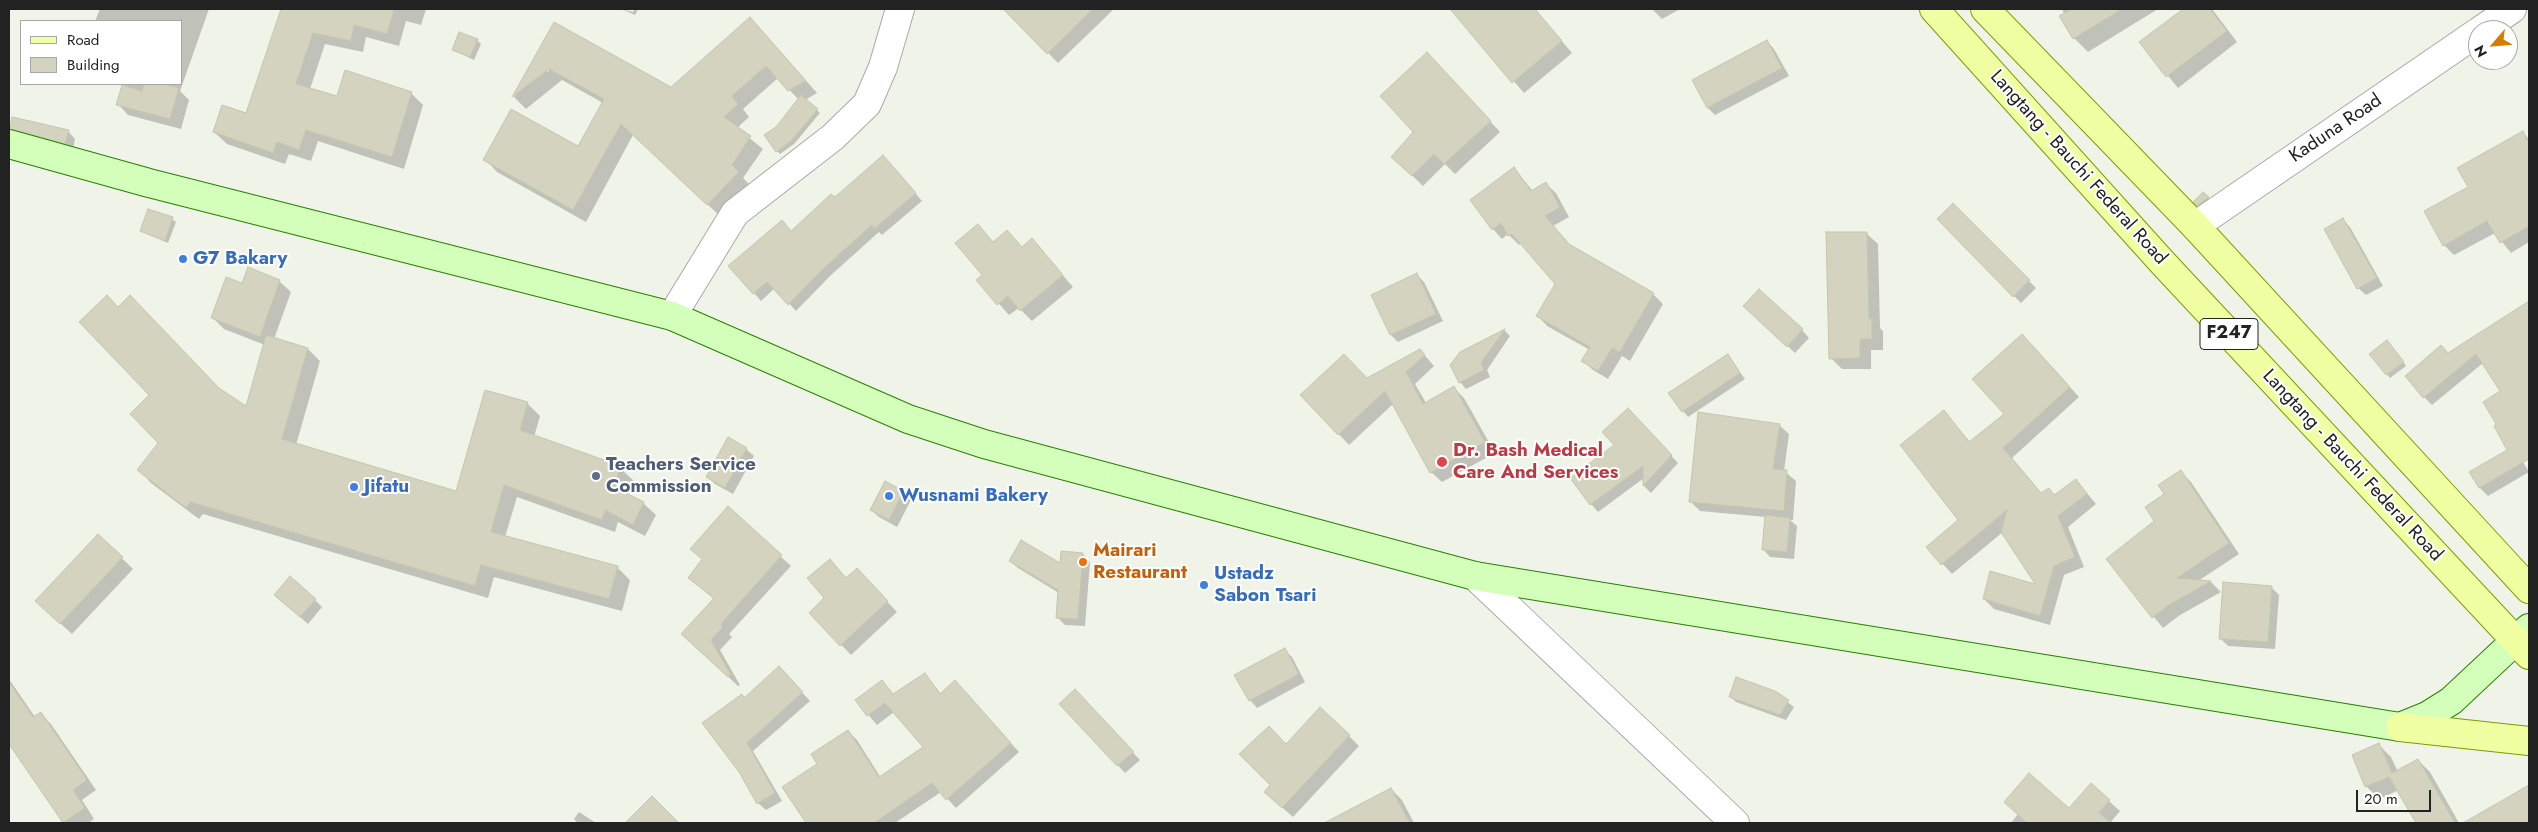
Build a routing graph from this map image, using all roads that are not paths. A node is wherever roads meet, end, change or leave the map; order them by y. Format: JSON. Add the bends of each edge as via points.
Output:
{"nodes":[{"id":1,"x":900,"y":9,"type":"edge"},
{"id":2,"x":1934,"y":9,"type":"edge"},
{"id":3,"x":1984,"y":9,"type":"edge"},
{"id":4,"x":2512,"y":9,"type":"edge"},
{"id":5,"x":2496,"y":20,"type":"edge"},
{"id":6,"x":2468,"y":39,"type":"edge"},
{"id":7,"x":9,"y":144,"type":"edge"},
{"id":8,"x":2195,"y":226,"type":"junction"},
{"id":9,"x":672,"y":316,"type":"junction"},
{"id":10,"x":1476,"y":576,"type":"junction"},
{"id":11,"x":2529,"y":589,"type":"edge"},
{"id":12,"x":2525,"y":641,"type":"edge"},
{"id":13,"x":2400,"y":727,"type":"junction"},
{"id":14,"x":2529,"y":741,"type":"edge"},
{"id":15,"x":1735,"y":823,"type":"edge"}],
"edges":[{"from":1,"to":9,"type":"street","via":[[883,67],[867,104],[833,137],[734,213]]},
{"from":2,"to":12,"type":"main road","name":"Langtang - Bauchi Federal Road","number":"F247","via":[[2169,270]]},
{"from":3,"to":8,"type":"main road","name":"Langtang - Bauchi Federal Road","number":"F247"},
{"from":4,"to":5,"type":"street"},
{"from":6,"to":8,"type":"street","name":"Kaduna Road"},
{"from":7,"to":9,"type":"street"},
{"from":8,"to":11,"type":"main road","name":"Langtang - Bauchi Federal Road","number":"F247"},
{"from":9,"to":10,"type":"street","via":[[908,419],[984,444]]},
{"from":10,"to":13,"type":"street"},
{"from":10,"to":15,"type":"street"},
{"from":12,"to":13,"type":"street","via":[[2451,701]]},
{"from":13,"to":14,"type":"main road"}]}
